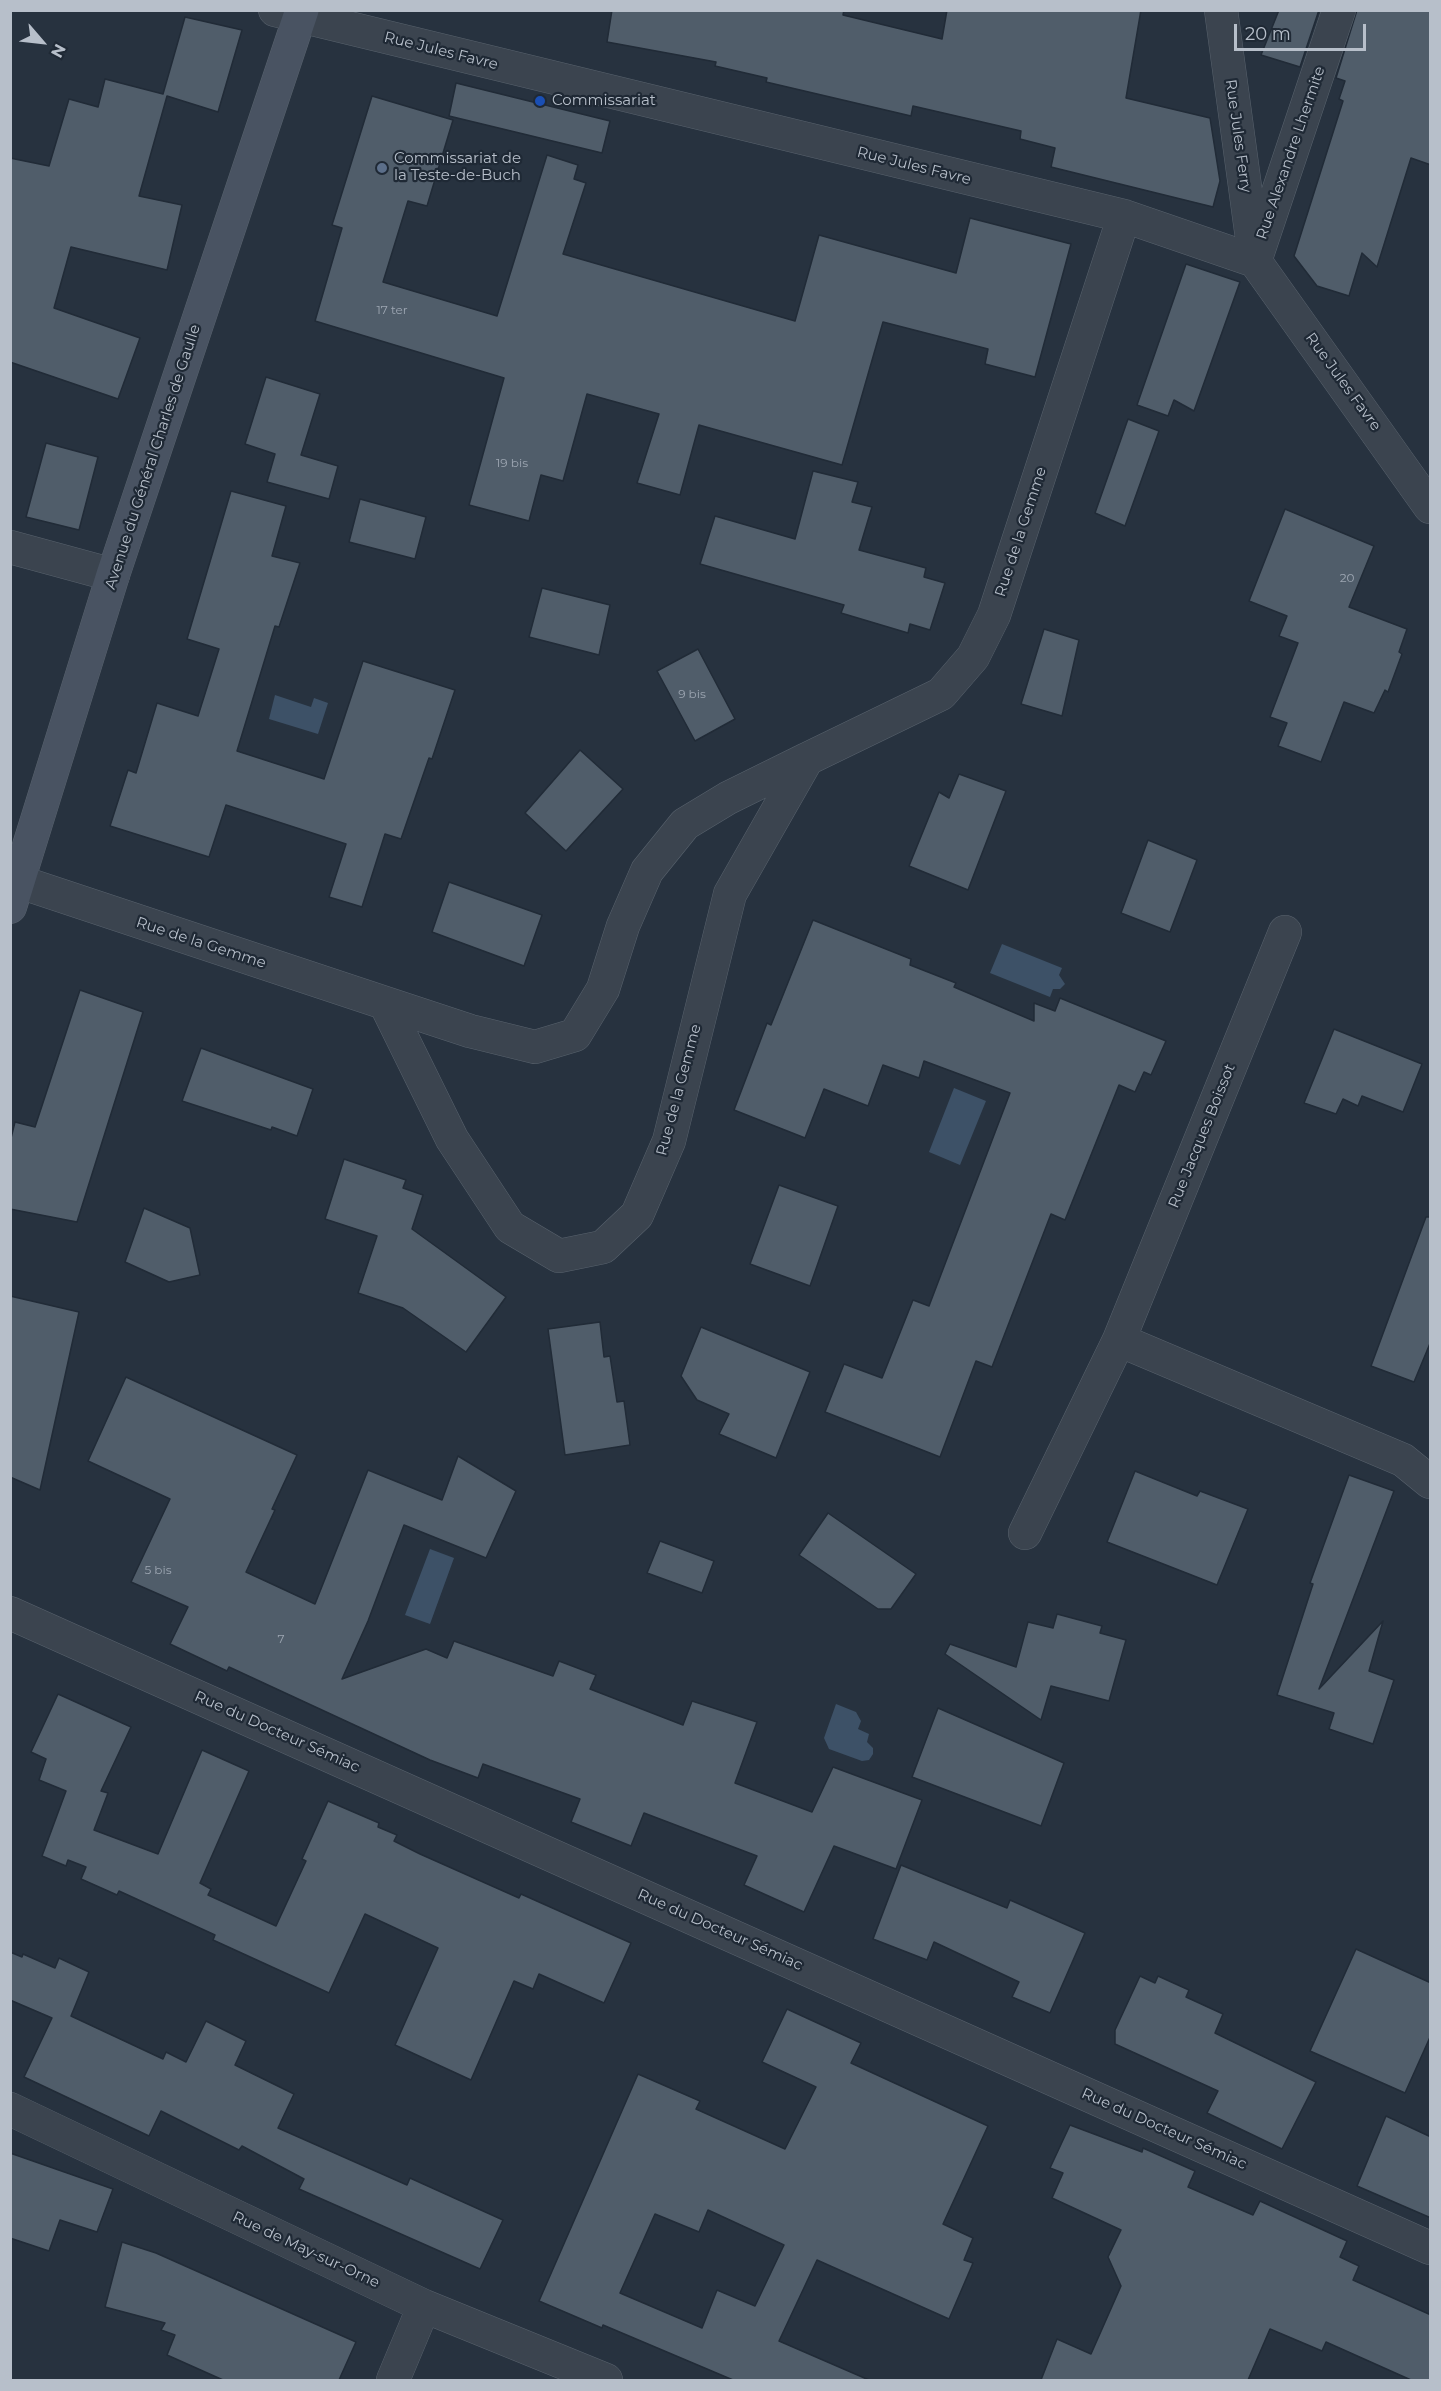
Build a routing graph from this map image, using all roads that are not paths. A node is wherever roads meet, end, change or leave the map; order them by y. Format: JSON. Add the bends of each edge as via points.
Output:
{"nodes":[{"id":1,"x":1221,"y":10,"type":"edge"},
{"id":2,"x":1339,"y":10,"type":"edge"},
{"id":3,"x":292,"y":13,"type":"edge"},
{"id":4,"x":1124,"y":216,"type":"junction"},
{"id":5,"x":1255,"y":261,"type":"junction"},
{"id":6,"x":1387,"y":443,"type":"junction"},
{"id":7,"x":1431,"y":460,"type":"edge"},
{"id":8,"x":1431,"y":507,"type":"edge"},
{"id":9,"x":10,"y":547,"type":"edge"},
{"id":10,"x":113,"y":575,"type":"junction"},
{"id":11,"x":807,"y":759,"type":"junction"},
{"id":12,"x":14,"y":894,"type":"edge"},
{"id":13,"x":1285,"y":932,"type":"dead end"},
{"id":14,"x":385,"y":1003,"type":"junction"},
{"id":15,"x":1119,"y":1340,"type":"junction"},
{"id":16,"x":1431,"y":1482,"type":"edge"},
{"id":17,"x":1025,"y":1533,"type":"dead end"},
{"id":18,"x":10,"y":1613,"type":"edge"},
{"id":19,"x":10,"y":2109,"type":"edge"},
{"id":20,"x":1431,"y":2248,"type":"edge"},
{"id":21,"x":424,"y":2306,"type":"junction"},
{"id":22,"x":393,"y":2380,"type":"edge"},
{"id":23,"x":606,"y":2380,"type":"edge"}],
"edges":[{"from":1,"to":5,"type":"street","name":"Rue Jules Ferry"},
{"from":2,"to":5,"type":"street","name":"Rue Alexandre Lhermite"},
{"from":3,"to":4,"type":"street","name":"Rue Jules Favre"},
{"from":3,"to":10,"type":"street","name":"Avenue du Général Charles de Gaulle"},
{"from":4,"to":5,"type":"street","name":"Rue Jules Favre"},
{"from":4,"to":11,"type":"street","name":"Rue de la Gemme","via":[[993,615],[973,657],[941,694]]},
{"from":5,"to":6,"type":"street","name":"Rue Jules Favre"},
{"from":6,"to":7,"type":"street"},
{"from":6,"to":8,"type":"street","name":"Rue Jules Favre"},
{"from":9,"to":10,"type":"street"},
{"from":10,"to":12,"type":"street","name":"Avenue du Général Charles de Gaulle"},
{"from":11,"to":14,"type":"street","name":"Rue de la Gemme","via":[[685,824],[647,871],[623,926],[603,989],[575,1035],[535,1047]]},
{"from":11,"to":14,"type":"street","name":"Rue de la Gemme","via":[[730,894],[669,1141],[637,1215],[603,1247],[559,1256],[510,1227],[452,1139]]},
{"from":12,"to":14,"type":"street","name":"Rue de la Gemme"},
{"from":13,"to":15,"type":"street","name":"Rue Jacques Boissot"},
{"from":15,"to":16,"type":"street","via":[[1403,1460]]},
{"from":15,"to":17,"type":"street","name":"Rue Jacques Boissot"},
{"from":18,"to":20,"type":"street","name":"Rue du Docteur Sémiac"},
{"from":19,"to":21,"type":"street","name":"Rue de May-sur-Orne"},
{"from":21,"to":22,"type":"street"},
{"from":21,"to":23,"type":"street","name":"Rue de May-sur-Orne"}]}
